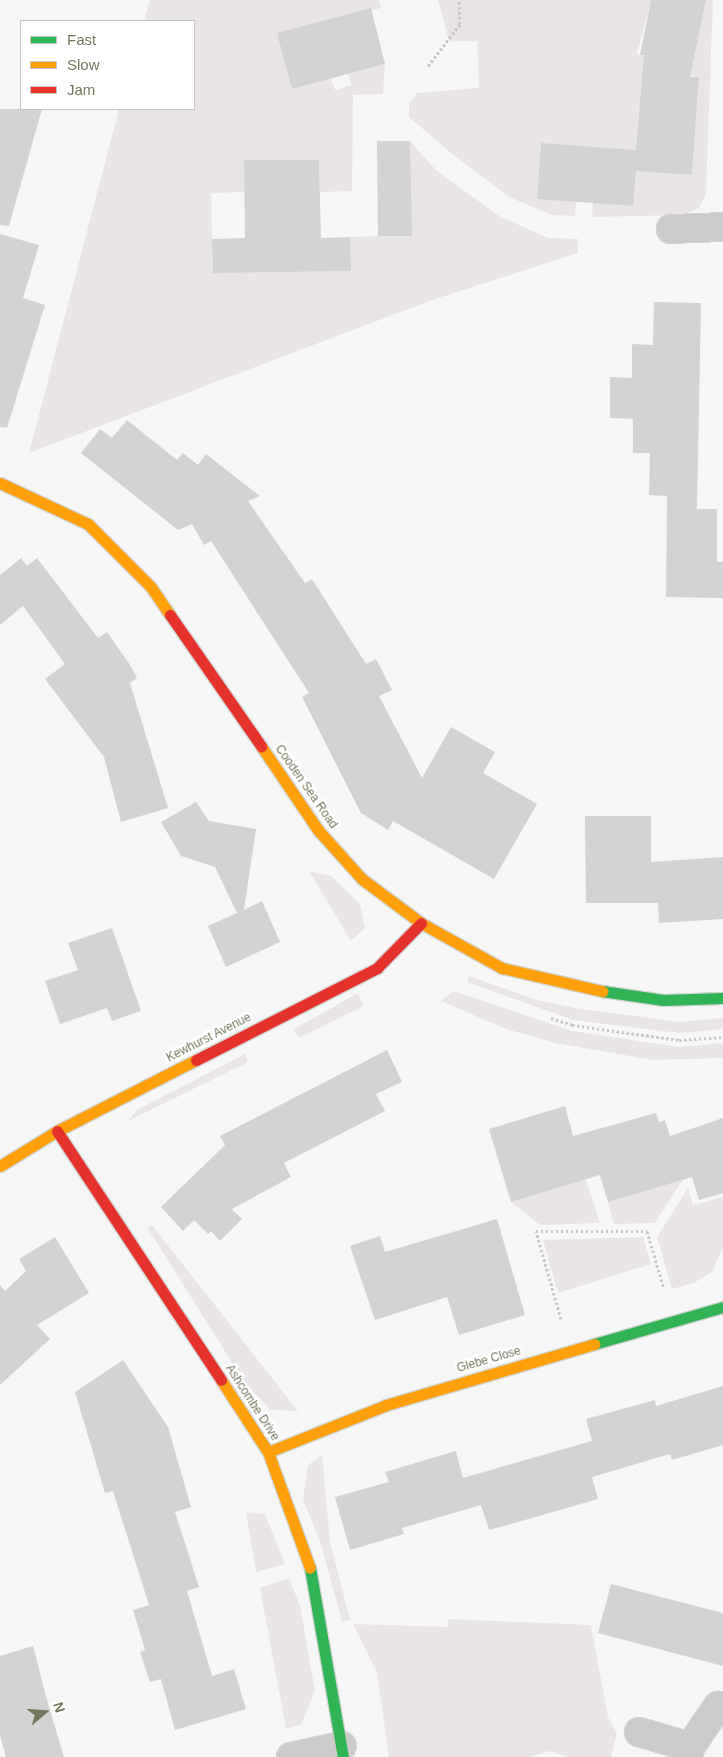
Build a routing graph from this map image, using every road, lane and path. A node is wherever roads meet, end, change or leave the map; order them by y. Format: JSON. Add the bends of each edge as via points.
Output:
{"nodes":[{"id":1,"x":459,"y":0,"type":"edge"},
{"id":2,"x":428,"y":66,"type":"dead end"},
{"id":3,"x":723,"y":227,"type":"edge"},
{"id":4,"x":671,"y":229,"type":"dead end"},
{"id":5,"x":0,"y":483,"type":"edge"},
{"id":6,"x":421,"y":923,"type":"junction"},
{"id":7,"x":723,"y":998,"type":"edge"},
{"id":8,"x":57,"y":1131,"type":"junction"},
{"id":9,"x":0,"y":1166,"type":"edge"},
{"id":10,"x":723,"y":1307,"type":"edge"},
{"id":11,"x":674,"y":1321,"type":"junction"},
{"id":12,"x":570,"y":1351,"type":"junction"},
{"id":13,"x":268,"y":1452,"type":"junction"},
{"id":14,"x":718,"y":1706,"type":"dead end"},
{"id":15,"x":639,"y":1732,"type":"dead end"},
{"id":16,"x":343,"y":1751,"type":"edge"},
{"id":17,"x":689,"y":1752,"type":"edge"},
{"id":18,"x":291,"y":1757,"type":"edge"}],
"edges":[{"from":1,"to":2,"type":"path","via":[[460,24]]},
{"from":3,"to":4,"type":"street"},
{"from":5,"to":6,"type":"street","name":"Cooden Sea Road","via":[[88,524],[151,587],[318,830],[362,879]]},
{"from":6,"to":7,"type":"street","name":"Cooden Sea Road","via":[[502,968],[570,985],[663,1000]]},
{"from":6,"to":8,"type":"street","name":"Kewhurst Avenue","via":[[377,968]]},
{"from":8,"to":9,"type":"street","name":"Kewhurst Avenue"},
{"from":8,"to":13,"type":"street","name":"Ashcombe Drive"},
{"from":10,"to":11,"type":"street","name":"Glebe Close"},
{"from":11,"to":12,"type":"street","name":"Glebe Close"},
{"from":11,"to":12,"type":"path","via":[[647,1231],[536,1230]]},
{"from":12,"to":13,"type":"street","name":"Glebe Close","via":[[386,1405]]},
{"from":13,"to":16,"type":"street","name":"Ashcombe Drive","via":[[312,1573]]},
{"from":14,"to":17,"type":"street"},
{"from":15,"to":17,"type":"street"},
{"from":16,"to":18,"type":"street"}]}
